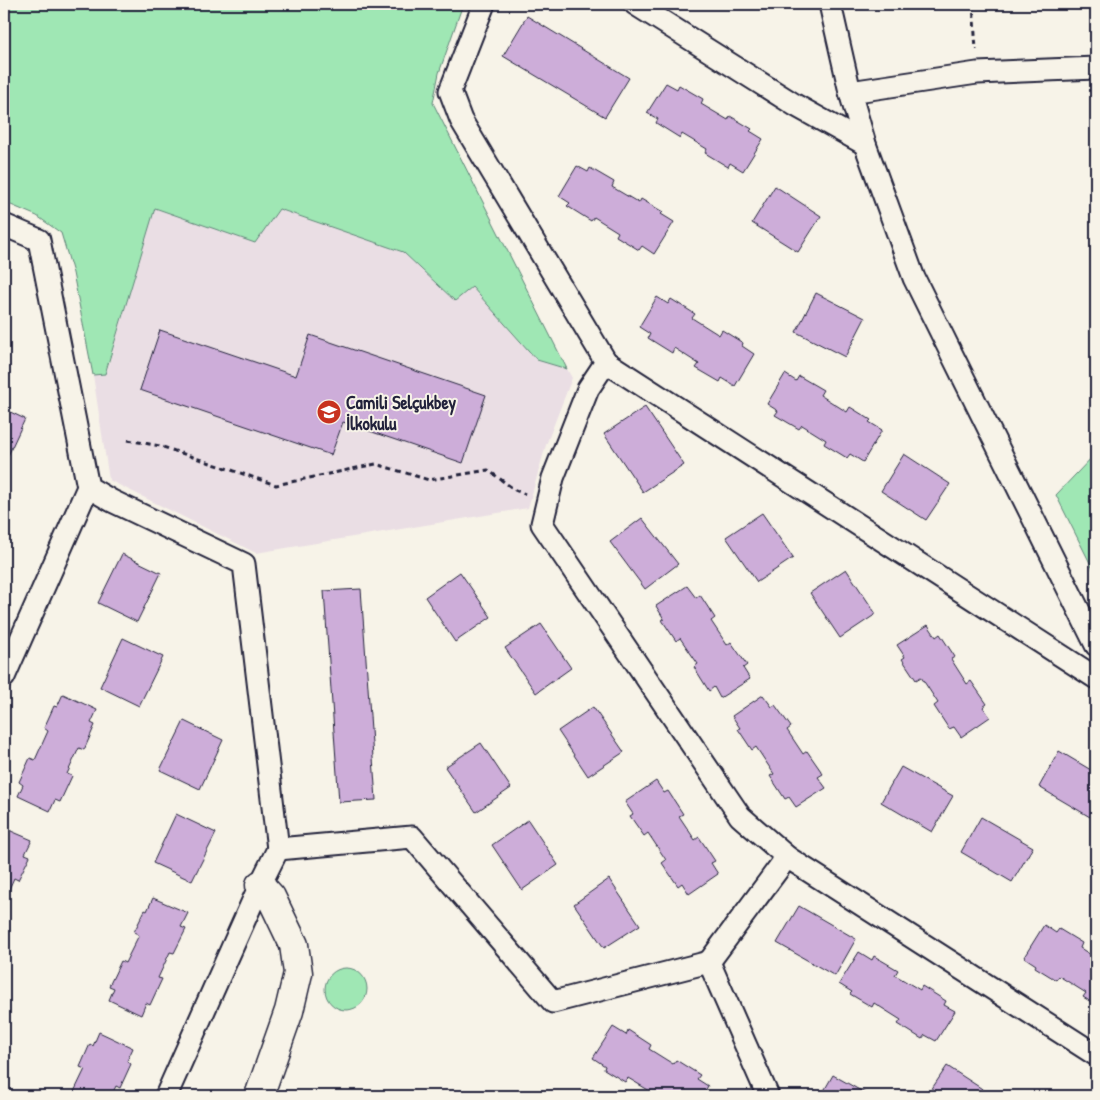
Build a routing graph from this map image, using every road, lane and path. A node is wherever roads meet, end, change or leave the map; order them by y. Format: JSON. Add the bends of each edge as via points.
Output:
{"nodes":[{"id":1,"x":484,"y":4,"type":"edge"},
{"id":2,"x":635,"y":4,"type":"edge"},
{"id":3,"x":830,"y":4,"type":"edge"},
{"id":4,"x":973,"y":4,"type":"edge"},
{"id":5,"x":1096,"y":68,"type":"edge"},
{"id":6,"x":977,"y":74,"type":"junction"},
{"id":7,"x":850,"y":92,"type":"junction"},
{"id":8,"x":866,"y":144,"type":"junction"},
{"id":9,"x":4,"y":226,"type":"edge"},
{"id":10,"x":606,"y":362,"type":"junction"},
{"id":11,"x":128,"y":440,"type":"dead end"},
{"id":12,"x":88,"y":487,"type":"junction"},
{"id":13,"x":548,"y":502,"type":"junction"},
{"id":14,"x":1096,"y":645,"type":"edge"},
{"id":15,"x":4,"y":677,"type":"edge"},
{"id":16,"x":1096,"y":678,"type":"edge"},
{"id":17,"x":278,"y":850,"type":"junction"},
{"id":18,"x":787,"y":857,"type":"junction"},
{"id":19,"x":260,"y":885,"type":"junction"},
{"id":20,"x":709,"y":962,"type":"junction"},
{"id":21,"x":1096,"y":1055,"type":"edge"},
{"id":22,"x":166,"y":1096,"type":"edge"},
{"id":23,"x":259,"y":1096,"type":"edge"},
{"id":24,"x":768,"y":1096,"type":"edge"}],
"edges":[{"from":1,"to":10,"type":"street","via":[[450,91],[461,120]]},
{"from":2,"to":8,"type":"street","via":[[795,105]]},
{"from":3,"to":7,"type":"street"},
{"from":4,"to":6,"type":"path"},
{"from":5,"to":6,"type":"street"},
{"from":6,"to":7,"type":"street"},
{"from":7,"to":8,"type":"street"},
{"from":8,"to":14,"type":"street","via":[[914,278]]},
{"from":9,"to":12,"type":"street","via":[[40,240]]},
{"from":10,"to":13,"type":"street","via":[[588,389],[553,478]]},
{"from":10,"to":16,"type":"street"},
{"from":11,"to":13,"type":"path","via":[[160,446],[276,485],[376,464],[429,480],[488,470],[515,490]]},
{"from":12,"to":15,"type":"street"},
{"from":12,"to":17,"type":"street","via":[[244,564]]},
{"from":13,"to":18,"type":"street","via":[[542,524],[740,816]]},
{"from":17,"to":19,"type":"street"},
{"from":17,"to":20,"type":"street","via":[[412,837],[553,1002]]},
{"from":18,"to":20,"type":"street"},
{"from":18,"to":21,"type":"street"},
{"from":19,"to":22,"type":"street"},
{"from":19,"to":23,"type":"street","via":[[271,897],[294,944],[298,973],[289,1011]]},
{"from":20,"to":24,"type":"street"}]}
